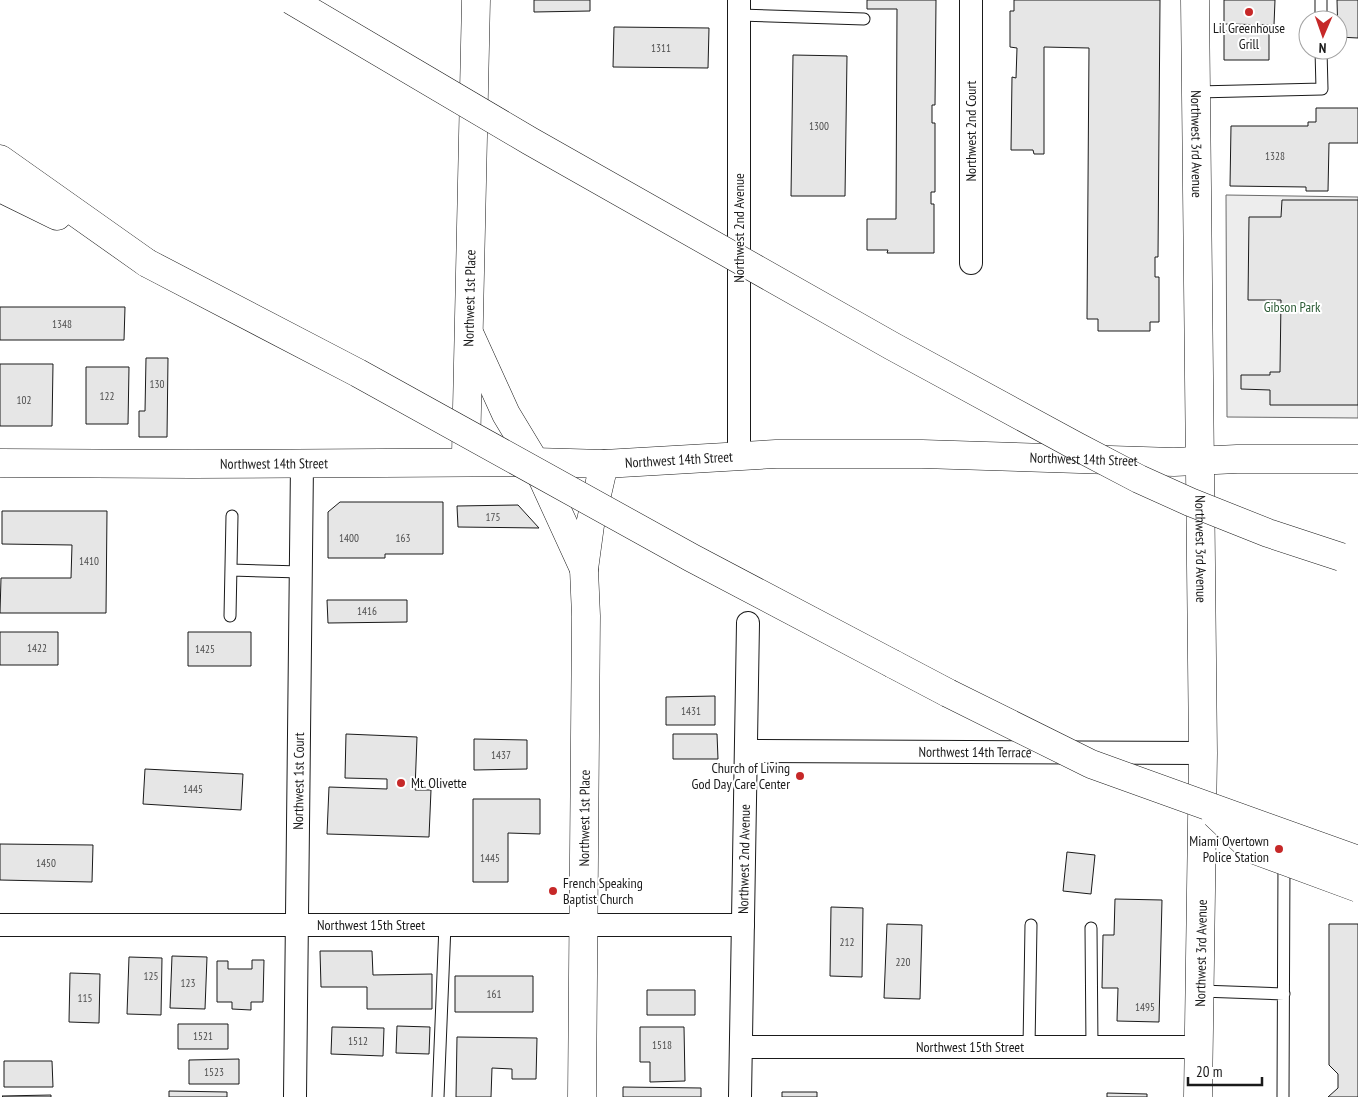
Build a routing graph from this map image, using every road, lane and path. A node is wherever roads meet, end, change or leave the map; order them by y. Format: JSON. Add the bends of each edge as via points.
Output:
{"nodes":[{"id":1,"x":291,"y":0,"type":"edge"},
{"id":2,"x":476,"y":0,"type":"edge"},
{"id":3,"x":971,"y":0,"type":"edge"},
{"id":4,"x":1195,"y":0,"type":"edge"},
{"id":5,"x":739,"y":8,"type":"edge"},
{"id":6,"x":864,"y":19,"type":"dead end"},
{"id":7,"x":1321,"y":60,"type":"edge"},
{"id":8,"x":1197,"y":92,"type":"junction"},
{"id":9,"x":0,"y":160,"type":"edge"},
{"id":10,"x":0,"y":188,"type":"edge"},
{"id":11,"x":147,"y":263,"type":"junction"},
{"id":12,"x":972,"y":263,"type":"dead end"},
{"id":13,"x":469,"y":330,"type":"junction"},
{"id":14,"x":739,"y":456,"type":"junction"},
{"id":15,"x":1358,"y":459,"type":"edge"},
{"id":16,"x":1200,"y":461,"type":"junction"},
{"id":17,"x":0,"y":462,"type":"edge"},
{"id":18,"x":535,"y":462,"type":"junction"},
{"id":19,"x":466,"y":463,"type":"junction"},
{"id":20,"x":302,"y":464,"type":"junction"},
{"id":21,"x":604,"y":464,"type":"junction"},
{"id":22,"x":232,"y":516,"type":"dead end"},
{"id":23,"x":1352,"y":560,"type":"edge"},
{"id":24,"x":584,"y":569,"type":"junction"},
{"id":25,"x":231,"y":570,"type":"junction"},
{"id":26,"x":301,"y":572,"type":"junction"},
{"id":27,"x":230,"y":616,"type":"dead end"},
{"id":28,"x":748,"y":622,"type":"dead end"},
{"id":29,"x":746,"y":751,"type":"junction"},
{"id":30,"x":1203,"y":753,"type":"junction"},
{"id":31,"x":1210,"y":797,"type":"junction"},
{"id":32,"x":1284,"y":842,"type":"junction"},
{"id":33,"x":1358,"y":860,"type":"edge"},
{"id":34,"x":1358,"y":872,"type":"edge"},
{"id":35,"x":1358,"y":888,"type":"edge"},
{"id":36,"x":0,"y":925,"type":"edge"},
{"id":37,"x":297,"y":925,"type":"junction"},
{"id":38,"x":445,"y":925,"type":"junction"},
{"id":39,"x":584,"y":925,"type":"junction"},
{"id":40,"x":742,"y":925,"type":"junction"},
{"id":41,"x":1031,"y":925,"type":"dead end"},
{"id":42,"x":1090,"y":928,"type":"dead end"},
{"id":43,"x":1200,"y":991,"type":"junction"},
{"id":44,"x":1284,"y":994,"type":"junction"},
{"id":45,"x":741,"y":1047,"type":"junction"},
{"id":46,"x":1029,"y":1047,"type":"junction"},
{"id":47,"x":1092,"y":1047,"type":"junction"},
{"id":48,"x":1200,"y":1047,"type":"junction"},
{"id":49,"x":294,"y":1097,"type":"edge"},
{"id":50,"x":438,"y":1097,"type":"edge"},
{"id":51,"x":582,"y":1097,"type":"edge"},
{"id":52,"x":740,"y":1097,"type":"edge"},
{"id":53,"x":1198,"y":1097,"type":"edge"},
{"id":54,"x":1284,"y":1097,"type":"edge"}],
"edges":[{"from":1,"to":23,"type":"main road","bridge":true,"via":[[530,141],[892,346],[1138,479],[1268,533]]},
{"from":2,"to":13,"type":"main road","name":"Northwest 1st Place"},
{"from":3,"to":12,"type":"street","name":"Northwest 2nd Court"},
{"from":4,"to":8,"type":"main road","name":"Northwest 3rd Avenue"},
{"from":5,"to":6,"type":"lane"},
{"from":5,"to":14,"type":"street","name":"Northwest 2nd Avenue"},
{"from":7,"to":8,"type":"lane","via":[[1322,89]]},
{"from":8,"to":16,"type":"main road","name":"Northwest 3rd Avenue"},
{"from":9,"to":11,"type":"main road"},
{"from":10,"to":11,"type":"main road"},
{"from":11,"to":31,"type":"main road","bridge":true,"via":[[358,372],[692,558],[948,693],[1091,764]]},
{"from":13,"to":18,"type":"main road","name":"Northwest 1st Place","via":[[506,414]]},
{"from":13,"to":19,"type":"main road"},
{"from":14,"to":16,"type":"main road","name":"Northwest 14th Street","via":[[914,454]]},
{"from":14,"to":21,"type":"main road","name":"Northwest 14th Street"},
{"from":15,"to":16,"type":"main road","name":"Northwest 14th Street"},
{"from":16,"to":30,"type":"main road","name":"Northwest 3rd Avenue"},
{"from":17,"to":20,"type":"main road","name":"Northwest 14th Street"},
{"from":18,"to":19,"type":"main road","name":"Northwest 14th Street"},
{"from":18,"to":21,"type":"main road","name":"Northwest 14th Street"},
{"from":18,"to":24,"type":"main road","name":"Northwest 1st Place"},
{"from":19,"to":20,"type":"main road","name":"Northwest 14th Street"},
{"from":20,"to":26,"type":"street","name":"Northwest 1st Court"},
{"from":21,"to":24,"type":"main road","name":"Northwest 1st Place"},
{"from":22,"to":25,"type":"lane"},
{"from":24,"to":39,"type":"main road","name":"Northwest 1st Place"},
{"from":25,"to":26,"type":"lane"},
{"from":25,"to":27,"type":"lane"},
{"from":26,"to":37,"type":"street","name":"Northwest 1st Court"},
{"from":28,"to":29,"type":"street","name":"Northwest 2nd Avenue"},
{"from":29,"to":30,"type":"street","name":"Northwest 14th Terrace"},
{"from":29,"to":40,"type":"street","name":"Northwest 2nd Avenue"},
{"from":30,"to":31,"type":"main road","name":"Northwest 3rd Avenue"},
{"from":31,"to":32,"type":"lane"},
{"from":31,"to":33,"type":"main road","bridge":true},
{"from":31,"to":35,"type":"main road","bridge":true,"via":[[1252,849]]},
{"from":31,"to":43,"type":"main road","name":"Northwest 3rd Avenue"},
{"from":32,"to":34,"type":"lane"},
{"from":32,"to":44,"type":"lane"},
{"from":36,"to":37,"type":"street","name":"Northwest 15th Street"},
{"from":37,"to":38,"type":"street","name":"Northwest 15th Street"},
{"from":37,"to":49,"type":"street","name":"Northwest 1st Court"},
{"from":38,"to":39,"type":"street","name":"Northwest 15th Street"},
{"from":38,"to":50,"type":"lane"},
{"from":39,"to":40,"type":"street","name":"Northwest 15th Street"},
{"from":39,"to":51,"type":"main road","name":"Northwest 1st Place"},
{"from":40,"to":45,"type":"street","name":"Northwest 2nd Avenue"},
{"from":41,"to":46,"type":"lane"},
{"from":42,"to":47,"type":"lane"},
{"from":43,"to":44,"type":"lane"},
{"from":43,"to":48,"type":"main road","name":"Northwest 3rd Avenue"},
{"from":44,"to":54,"type":"lane"},
{"from":45,"to":46,"type":"street","name":"Northwest 15th Street"},
{"from":45,"to":52,"type":"street","name":"Northwest 2nd Avenue"},
{"from":46,"to":47,"type":"street","name":"Northwest 15th Street"},
{"from":47,"to":48,"type":"street","name":"Northwest 15th Street"},
{"from":48,"to":53,"type":"main road","name":"Northwest 3rd Avenue"}]}
